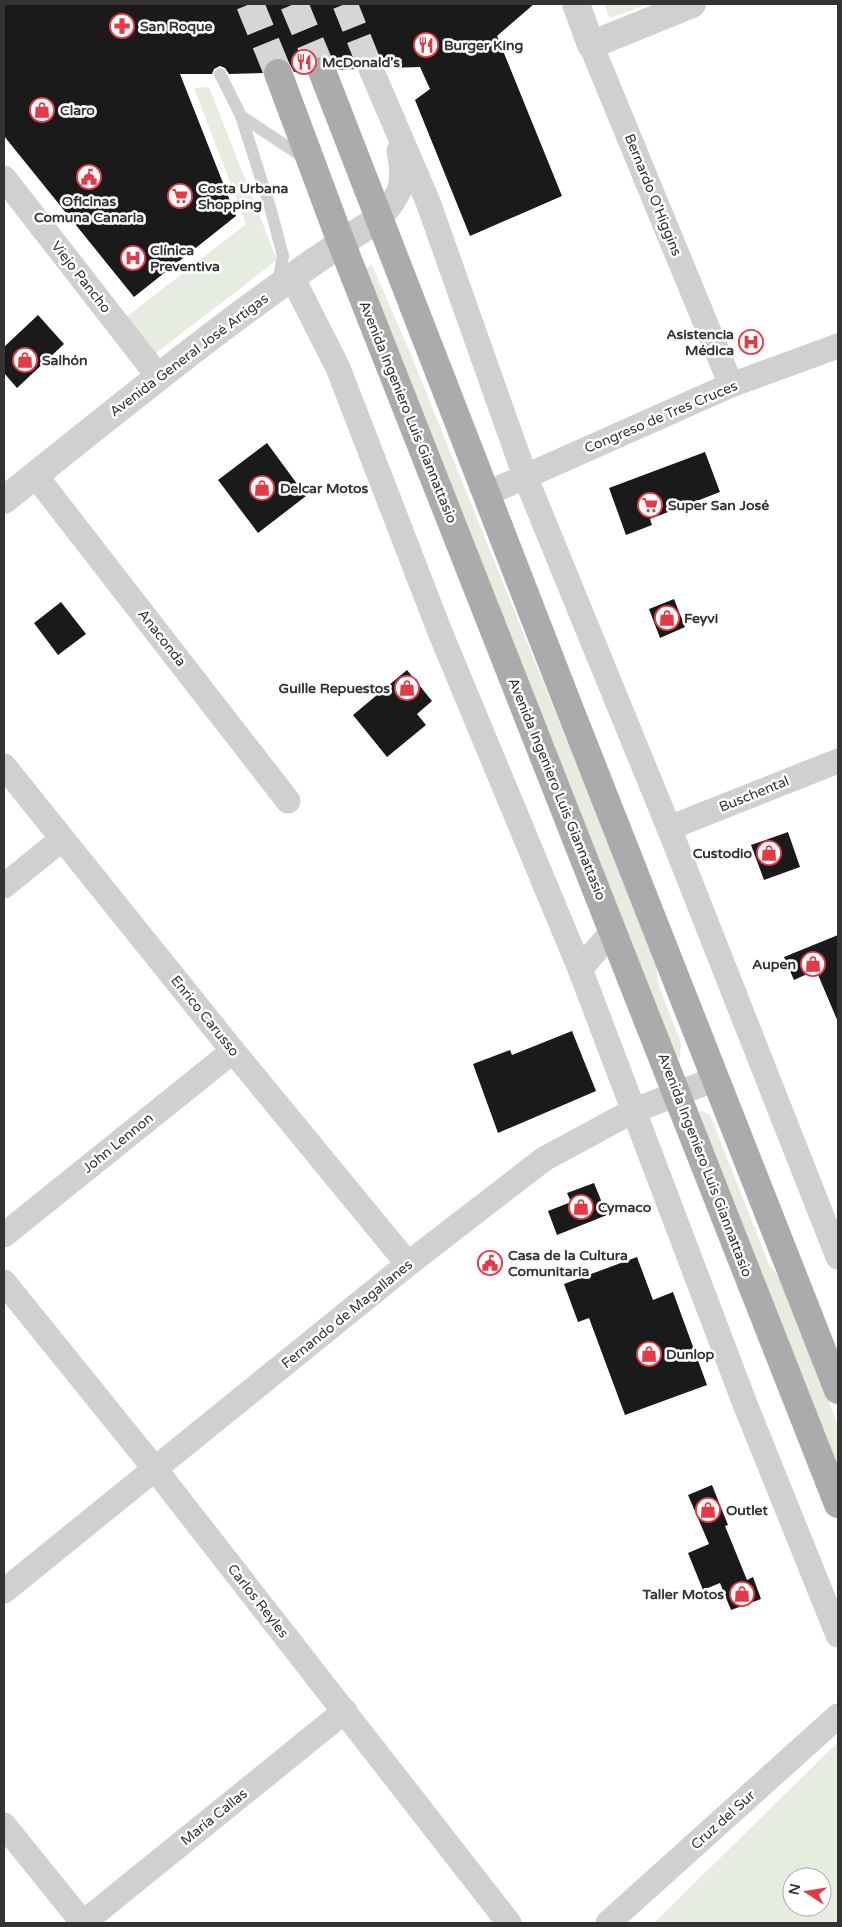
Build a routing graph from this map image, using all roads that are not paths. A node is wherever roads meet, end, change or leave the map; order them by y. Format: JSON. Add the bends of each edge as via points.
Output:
{"nodes":[{"id":1,"x":576,"y":4,"type":"edge"},
{"id":2,"x":692,"y":4,"type":"edge"},
{"id":3,"x":591,"y":45,"type":"junction"},
{"id":4,"x":371,"y":69,"type":"tunnel mouth"},
{"id":5,"x":322,"y":71,"type":"tunnel mouth"},
{"id":6,"x":278,"y":73,"type":"tunnel mouth"},
{"id":7,"x":220,"y":74,"type":"dead end"},
{"id":8,"x":391,"y":112,"type":"junction"},
{"id":9,"x":241,"y":116,"type":"junction"},
{"id":10,"x":310,"y":162,"type":"junction"},
{"id":11,"x":4,"y":178,"type":"edge"},
{"id":12,"x":380,"y":218,"type":"junction"},
{"id":13,"x":341,"y":242,"type":"junction"},
{"id":14,"x":284,"y":282,"type":"junction"},
{"id":15,"x":838,"y":346,"type":"edge"},
{"id":16,"x":158,"y":376,"type":"junction"},
{"id":17,"x":731,"y":385,"type":"junction"},
{"id":18,"x":35,"y":475,"type":"junction"},
{"id":19,"x":525,"y":476,"type":"junction"},
{"id":20,"x":486,"y":494,"type":"junction"},
{"id":21,"x":4,"y":500,"type":"edge"},
{"id":22,"x":838,"y":761,"type":"edge"},
{"id":23,"x":4,"y":766,"type":"edge"},
{"id":24,"x":288,"y":801,"type":"dead end"},
{"id":25,"x":669,"y":828,"type":"junction"},
{"id":26,"x":62,"y":839,"type":"junction"},
{"id":27,"x":4,"y":886,"type":"edge"},
{"id":28,"x":613,"y":931,"type":"junction"},
{"id":29,"x":580,"y":969,"type":"junction"},
{"id":30,"x":233,"y":1051,"type":"junction"},
{"id":31,"x":715,"y":1079,"type":"junction"},
{"id":32,"x":677,"y":1094,"type":"junction"},
{"id":33,"x":634,"y":1111,"type":"junction"},
{"id":34,"x":833,"y":1226,"type":"edge"},
{"id":35,"x":4,"y":1235,"type":"edge"},
{"id":36,"x":838,"y":1257,"type":"edge"},
{"id":37,"x":408,"y":1264,"type":"junction"},
{"id":38,"x":4,"y":1282,"type":"edge"},
{"id":39,"x":838,"y":1390,"type":"edge"},
{"id":40,"x":155,"y":1469,"type":"junction"},
{"id":41,"x":838,"y":1504,"type":"edge"},
{"id":42,"x":4,"y":1591,"type":"edge"},
{"id":43,"x":838,"y":1635,"type":"edge"},
{"id":44,"x":344,"y":1711,"type":"junction"},
{"id":45,"x":838,"y":1716,"type":"edge"},
{"id":46,"x":4,"y":1825,"type":"edge"},
{"id":47,"x":83,"y":1923,"type":"edge"},
{"id":48,"x":509,"y":1923,"type":"edge"},
{"id":49,"x":608,"y":1923,"type":"edge"}],
"edges":[{"from":1,"to":3,"type":"street","name":"Bernardo O'Higgins"},
{"from":2,"to":3,"type":"street"},
{"from":3,"to":17,"type":"street","name":"Bernardo O'Higgins"},
{"from":4,"to":8,"type":"street"},
{"from":5,"to":12,"type":"main road"},
{"from":6,"to":10,"type":"main road","name":"Avenida Ingeniero Luis Giannattasio"},
{"from":7,"to":9,"type":"lane"},
{"from":8,"to":12,"type":"street","via":[[403,167],[402,186],[395,202]]},
{"from":8,"to":19,"type":"street","via":[[428,202]]},
{"from":9,"to":10,"type":"lane"},
{"from":9,"to":14,"type":"lane","via":[[283,256],[281,275]]},
{"from":10,"to":13,"type":"main road","name":"Avenida Ingeniero Luis Giannattasio"},
{"from":11,"to":16,"type":"street","name":"Viejo Pancho"},
{"from":12,"to":13,"type":"street","name":"Avenida General José Artigas"},
{"from":12,"to":20,"type":"main road"},
{"from":13,"to":14,"type":"street","name":"Avenida General José Artigas"},
{"from":13,"to":28,"type":"main road","name":"Avenida Ingeniero Luis Giannattasio"},
{"from":14,"to":16,"type":"street","name":"Avenida General José Artigas"},
{"from":14,"to":29,"type":"street","via":[[338,368],[440,632]]},
{"from":15,"to":17,"type":"street","name":"Congreso de Tres Cruces"},
{"from":16,"to":18,"type":"street","name":"Avenida General José Artigas"},
{"from":17,"to":19,"type":"street","name":"Congreso de Tres Cruces"},
{"from":18,"to":21,"type":"street","name":"Avenida General José Artigas"},
{"from":18,"to":24,"type":"street","name":"Anaconda"},
{"from":19,"to":20,"type":"street","name":"Congreso de Tres Cruces"},
{"from":19,"to":25,"type":"street"},
{"from":20,"to":31,"type":"main road"},
{"from":22,"to":25,"type":"street","name":"Buschental"},
{"from":23,"to":26,"type":"street","name":"Enrico Carusso"},
{"from":25,"to":34,"type":"street"},
{"from":26,"to":27,"type":"street"},
{"from":26,"to":30,"type":"street","name":"Enrico Carusso"},
{"from":28,"to":29,"type":"street"},
{"from":28,"to":32,"type":"main road","name":"Avenida Ingeniero Luis Giannattasio"},
{"from":29,"to":33,"type":"street"},
{"from":30,"to":35,"type":"street","name":"John Lennon"},
{"from":30,"to":37,"type":"street","name":"Enrico Carusso"},
{"from":31,"to":32,"type":"street","name":"Fernando de Magallanes"},
{"from":31,"to":39,"type":"main road"},
{"from":32,"to":33,"type":"street","name":"Fernando de Magallanes"},
{"from":32,"to":41,"type":"main road","name":"Avenida Ingeniero Luis Giannattasio"},
{"from":33,"to":37,"type":"street","name":"Fernando de Magallanes","via":[[544,1159]]},
{"from":33,"to":43,"type":"street","via":[[745,1404]]},
{"from":34,"to":36,"type":"street"},
{"from":37,"to":40,"type":"street","name":"Fernando de Magallanes"},
{"from":38,"to":40,"type":"street","name":"Carlos Reyles"},
{"from":40,"to":42,"type":"street","name":"Fernando de Magallanes"},
{"from":40,"to":44,"type":"street","name":"Carlos Reyles"},
{"from":44,"to":47,"type":"street","name":"María Callas"},
{"from":44,"to":48,"type":"street","name":"Carlos Reyles"},
{"from":45,"to":49,"type":"street","name":"Cruz del Sur"},
{"from":46,"to":47,"type":"street"}]}
